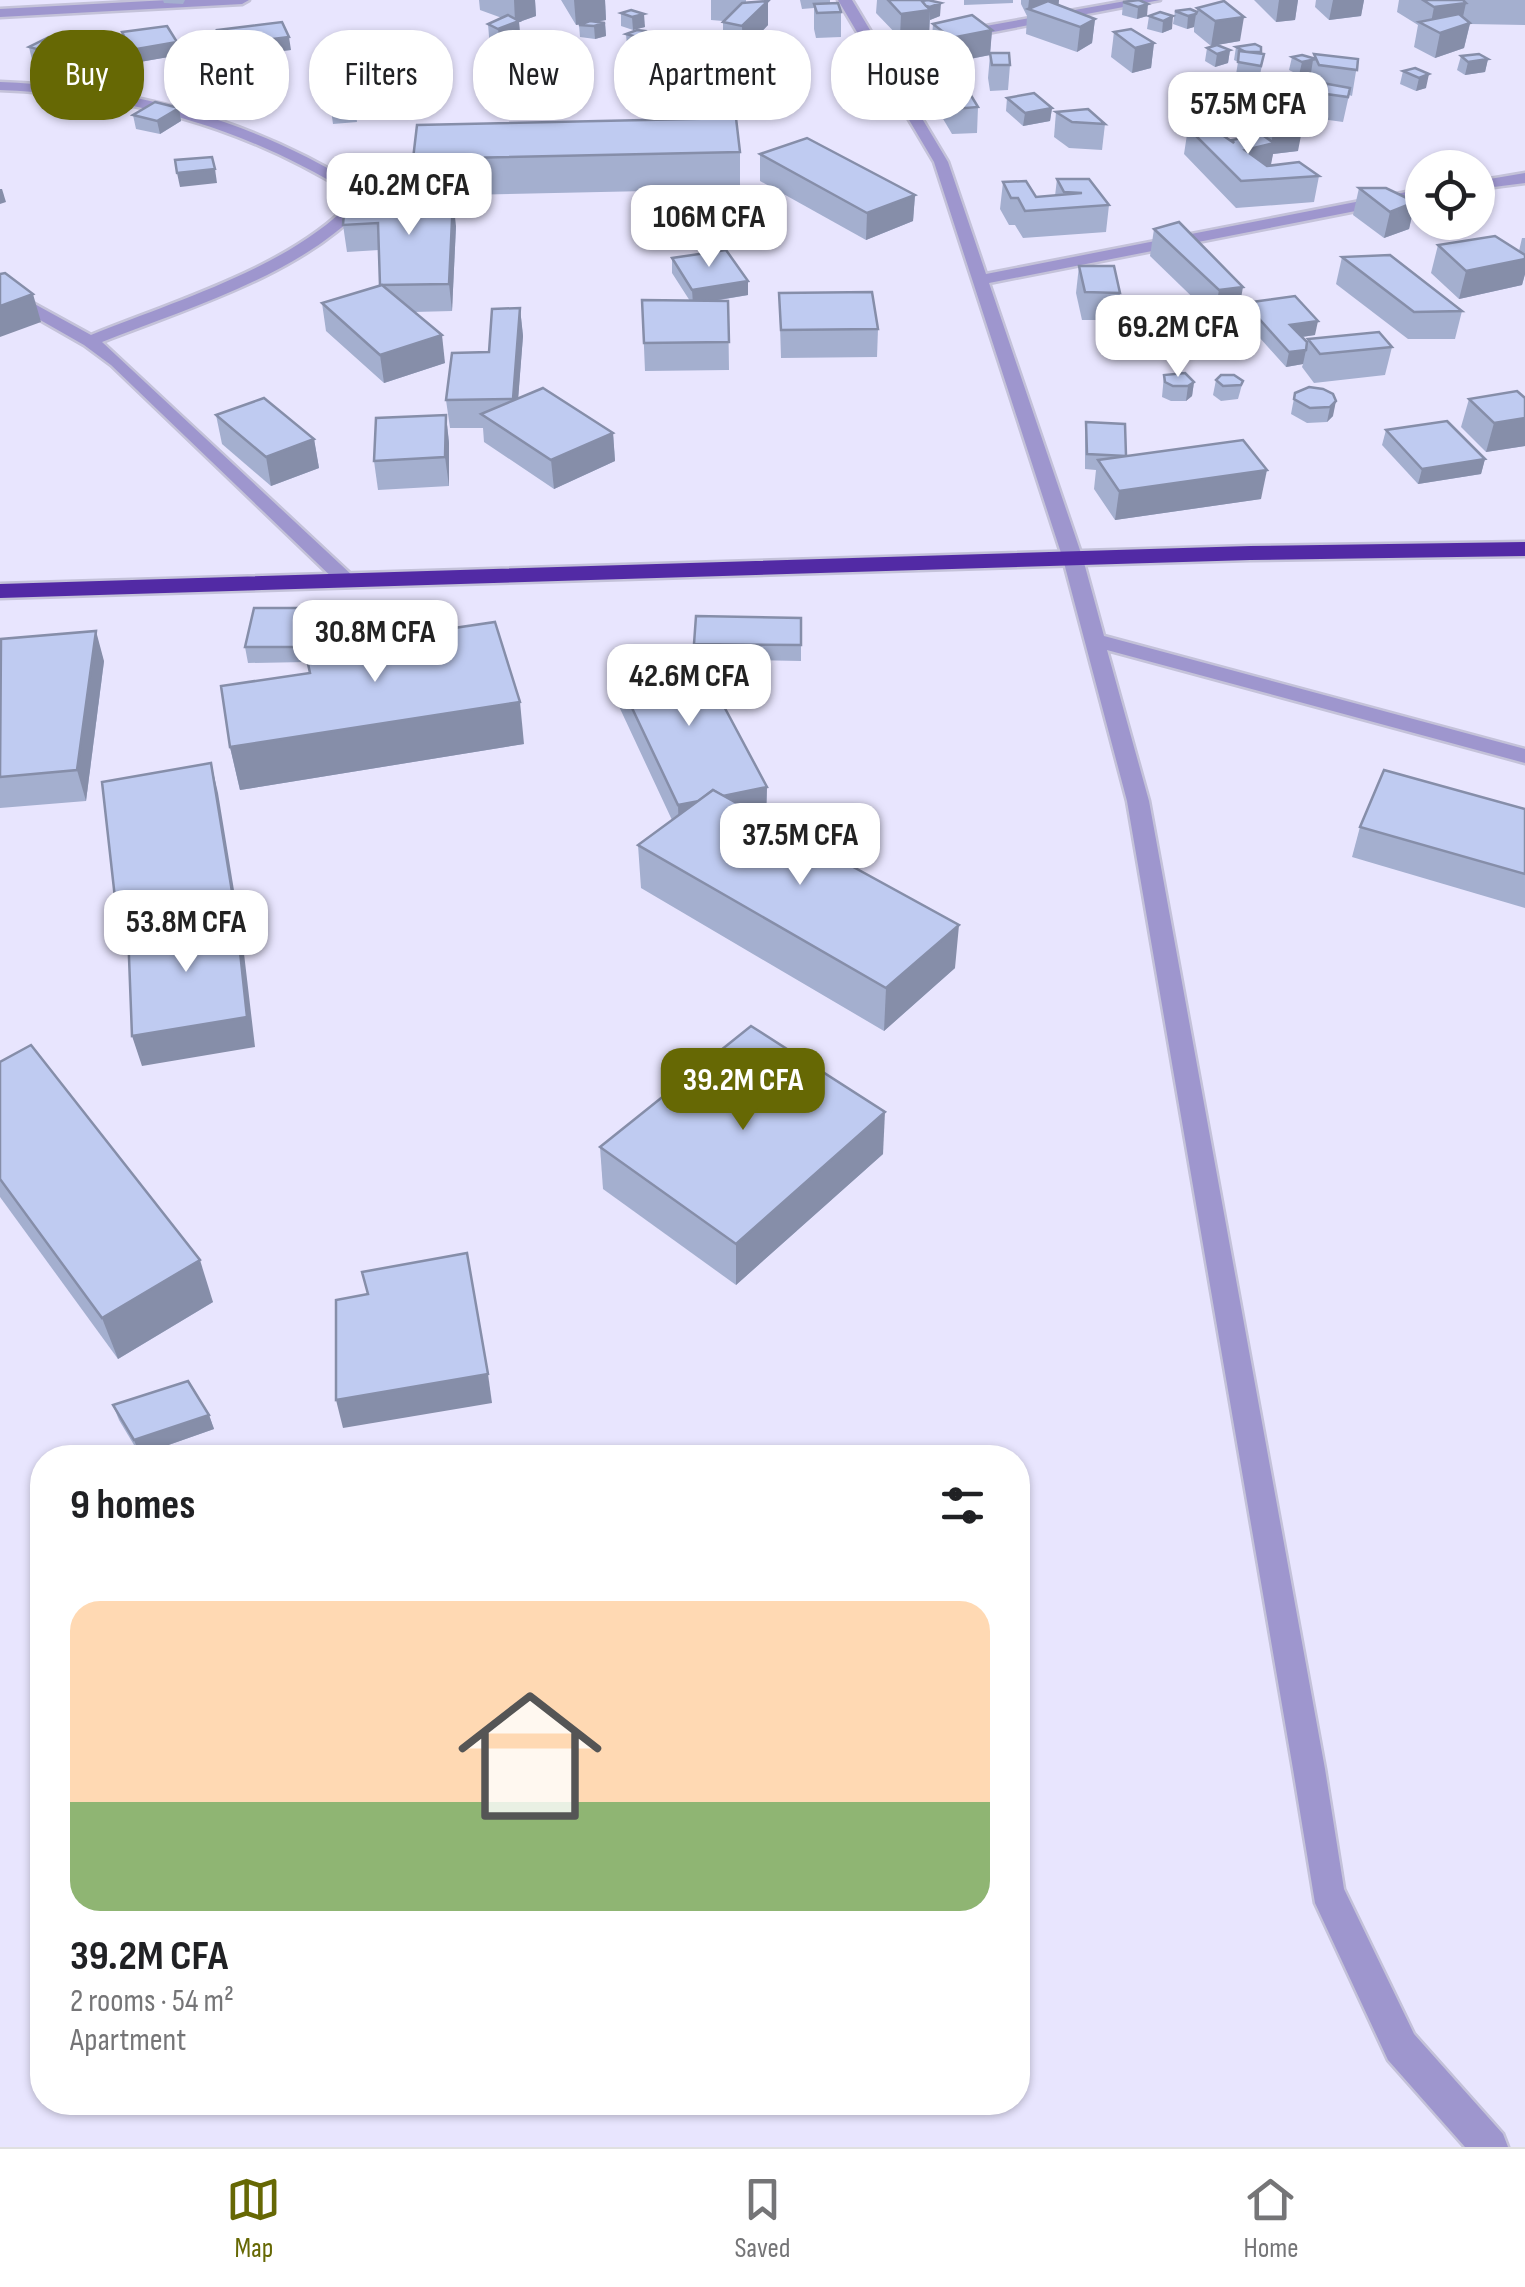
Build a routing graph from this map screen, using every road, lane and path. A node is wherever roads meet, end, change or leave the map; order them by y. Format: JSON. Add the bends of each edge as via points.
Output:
{"nodes":[{"id":1,"x":242,"y":0,"type":"edge"},
{"id":2,"x":845,"y":0,"type":"edge"},
{"id":3,"x":1153,"y":0,"type":"edge"},
{"id":4,"x":0,"y":13,"type":"edge"},
{"id":5,"x":864,"y":30,"type":"edge"},
{"id":6,"x":975,"y":32,"type":"edge"},
{"id":7,"x":0,"y":86,"type":"edge"},
{"id":8,"x":917,"y":120,"type":"edge"},
{"id":9,"x":1525,"y":178,"type":"edge"},
{"id":10,"x":1495,"y":182,"type":"edge"},
{"id":11,"x":1405,"y":197,"type":"edge"},
{"id":12,"x":982,"y":280,"type":"junction"},
{"id":13,"x":0,"y":290,"type":"edge"},
{"id":14,"x":90,"y":342,"type":"junction"},
{"id":15,"x":1525,"y":549,"type":"edge"},
{"id":16,"x":1073,"y":558,"type":"junction"},
{"id":17,"x":347,"y":581,"type":"junction"},
{"id":18,"x":0,"y":592,"type":"edge"},
{"id":19,"x":1095,"y":640,"type":"junction"},
{"id":20,"x":1525,"y":756,"type":"edge"},
{"id":21,"x":1490,"y":2147,"type":"edge"}],
"edges":[{"from":1,"to":4,"type":"street"},
{"from":2,"to":5,"type":"street"},
{"from":3,"to":6,"type":"street"},
{"from":7,"to":14,"type":"street","via":[[111,94],[176,108],[276,145],[355,190],[358,204],[350,219],[326,234]]},
{"from":8,"to":12,"type":"street","via":[[941,162]]},
{"from":9,"to":10,"type":"street"},
{"from":11,"to":12,"type":"street"},
{"from":12,"to":16,"type":"street"},
{"from":13,"to":14,"type":"street"},
{"from":14,"to":17,"type":"street"},
{"from":15,"to":16,"type":"highway"},
{"from":16,"to":17,"type":"highway"},
{"from":16,"to":19,"type":"street"},
{"from":17,"to":18,"type":"highway"},
{"from":19,"to":20,"type":"street"},
{"from":19,"to":21,"type":"street","via":[[1138,801],[1327,1891],[1402,2047]]}]}
